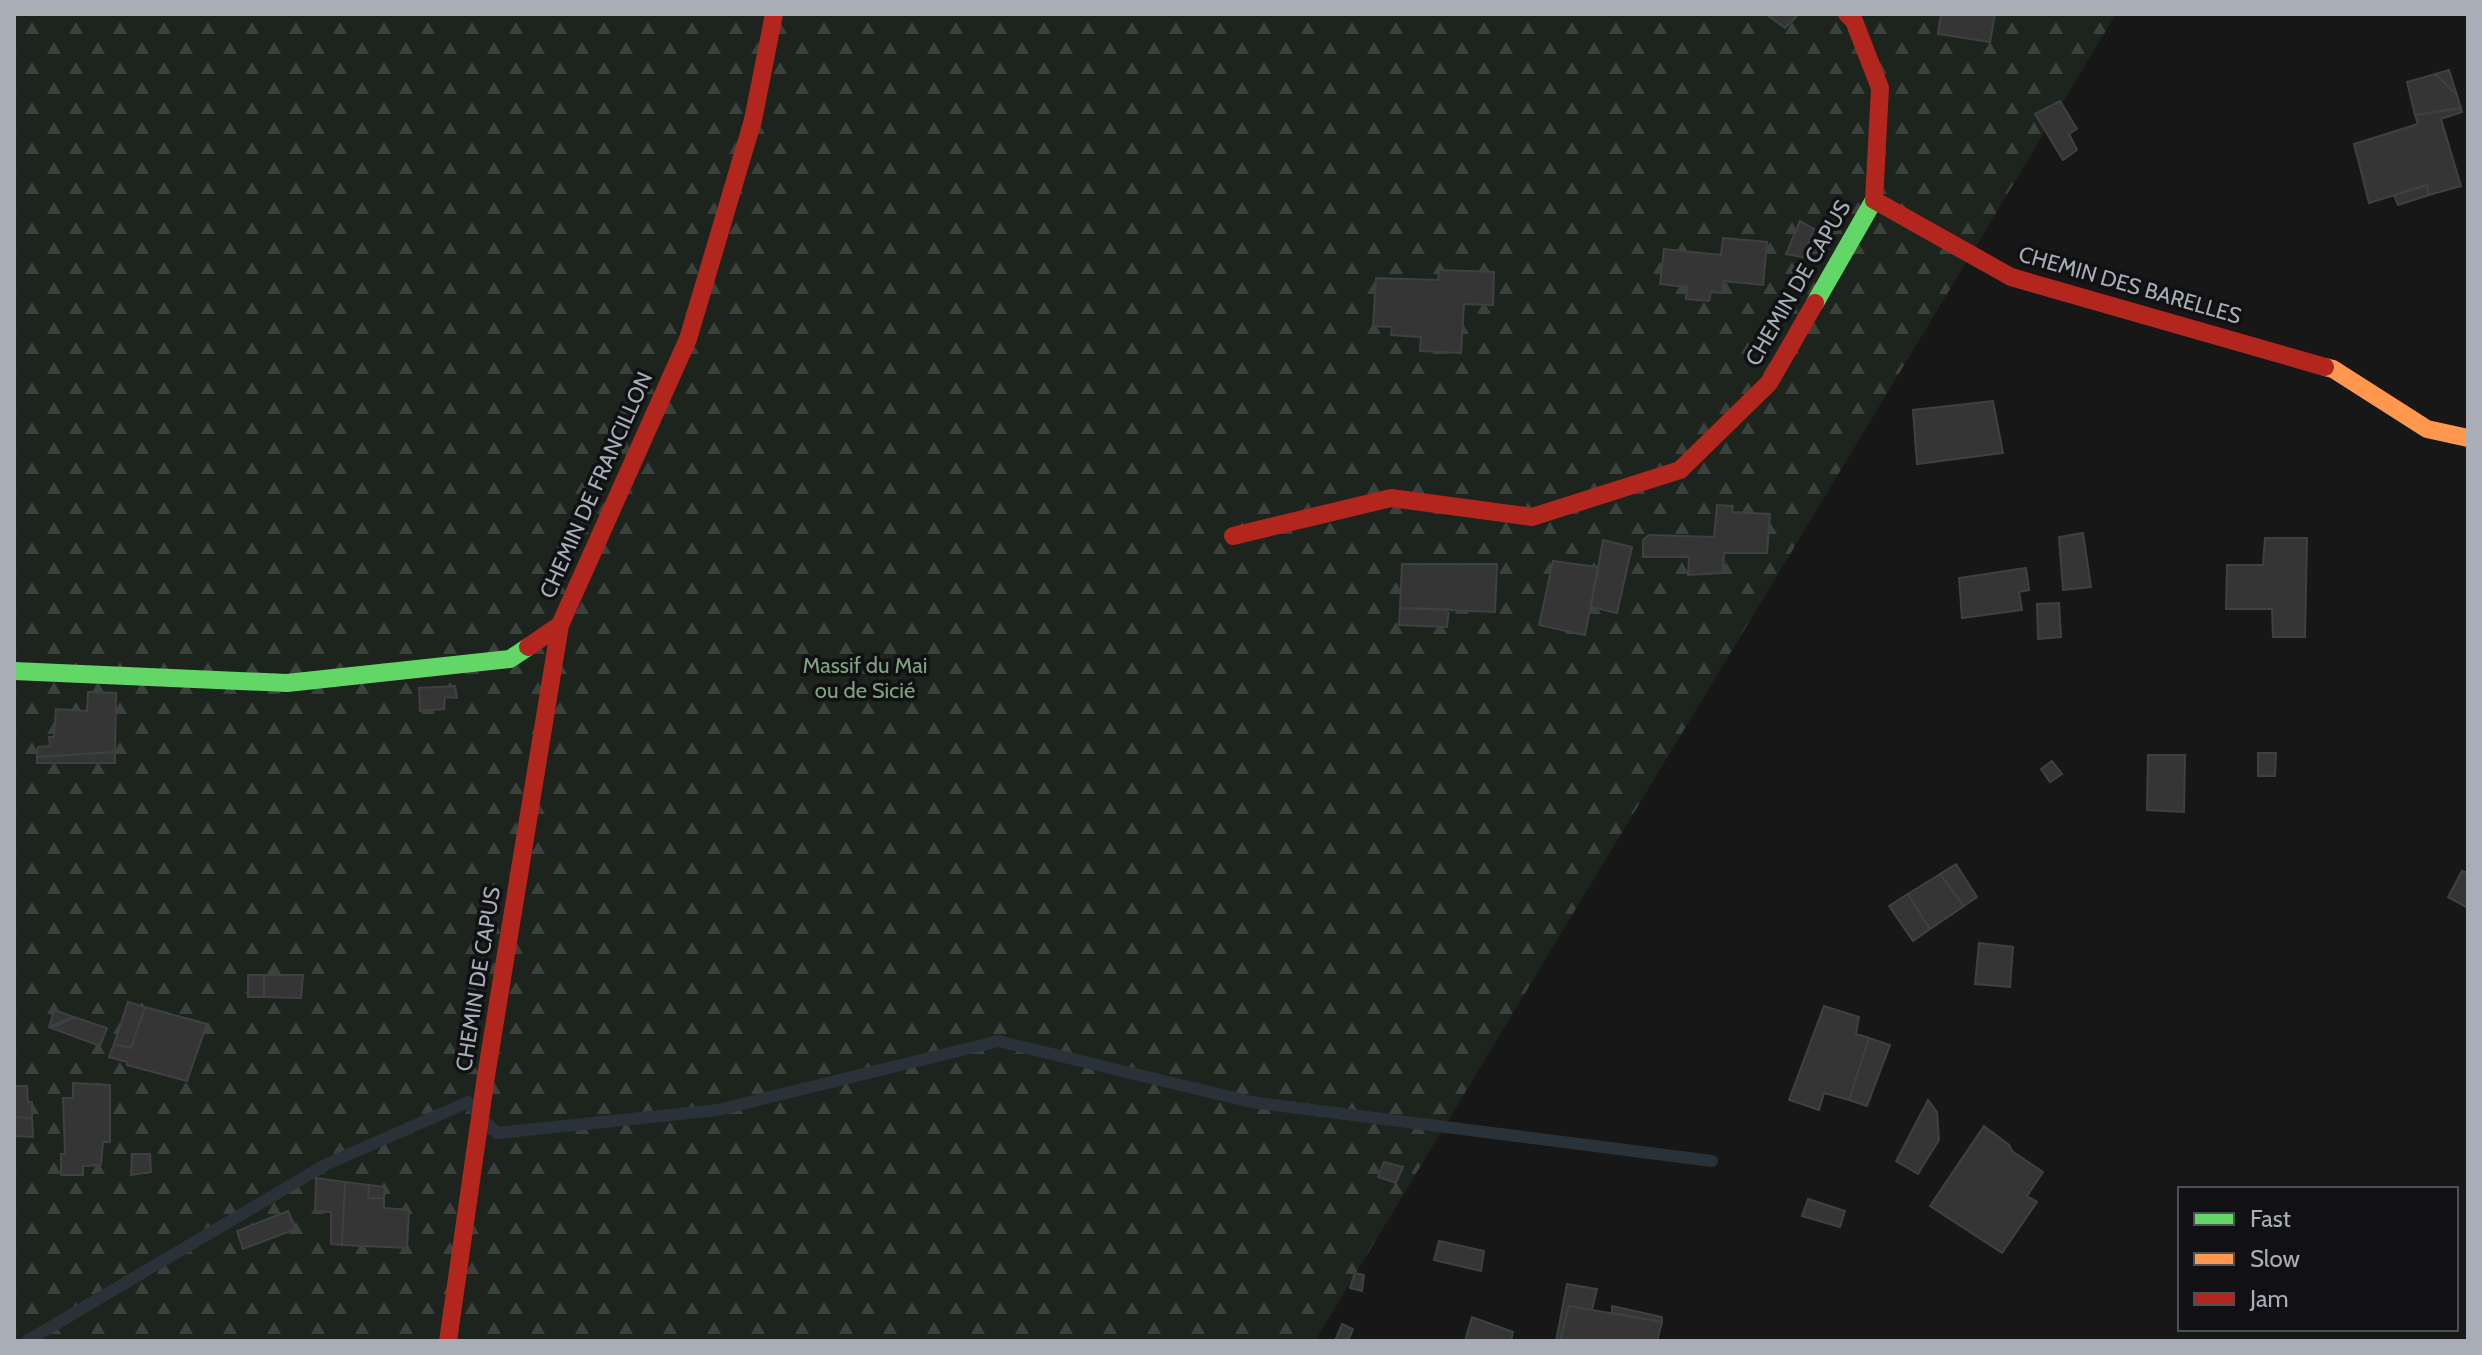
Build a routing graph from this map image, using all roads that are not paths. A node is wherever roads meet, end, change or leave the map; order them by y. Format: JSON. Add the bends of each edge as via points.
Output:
{"nodes":[{"id":1,"x":774,"y":14,"type":"edge"},
{"id":2,"x":1847,"y":14,"type":"edge"},
{"id":3,"x":1874,"y":200,"type":"junction"},
{"id":4,"x":2468,"y":438,"type":"edge"},
{"id":5,"x":1233,"y":536,"type":"dead end"},
{"id":6,"x":560,"y":625,"type":"junction"},
{"id":7,"x":14,"y":671,"type":"edge"},
{"id":8,"x":448,"y":1341,"type":"edge"}],
"edges":[{"from":1,"to":6,"type":"street","name":"CHEMIN DE FRANCILLON","via":[[753,120],[688,339]]},
{"from":2,"to":3,"type":"street","via":[[1880,88]]},
{"from":3,"to":4,"type":"street","name":"CHEMIN DES BARELLES","via":[[2011,277],[2333,369],[2427,429]]},
{"from":3,"to":5,"type":"street","name":"CHEMIN DE CAPUS","via":[[1769,383],[1680,470],[1532,517],[1391,498]]},
{"from":6,"to":7,"type":"street","name":"CHEMIN DE FRANCILLON","via":[[510,659],[287,683]]},
{"from":6,"to":8,"type":"street","name":"CHEMIN DE CAPUS"}]}
